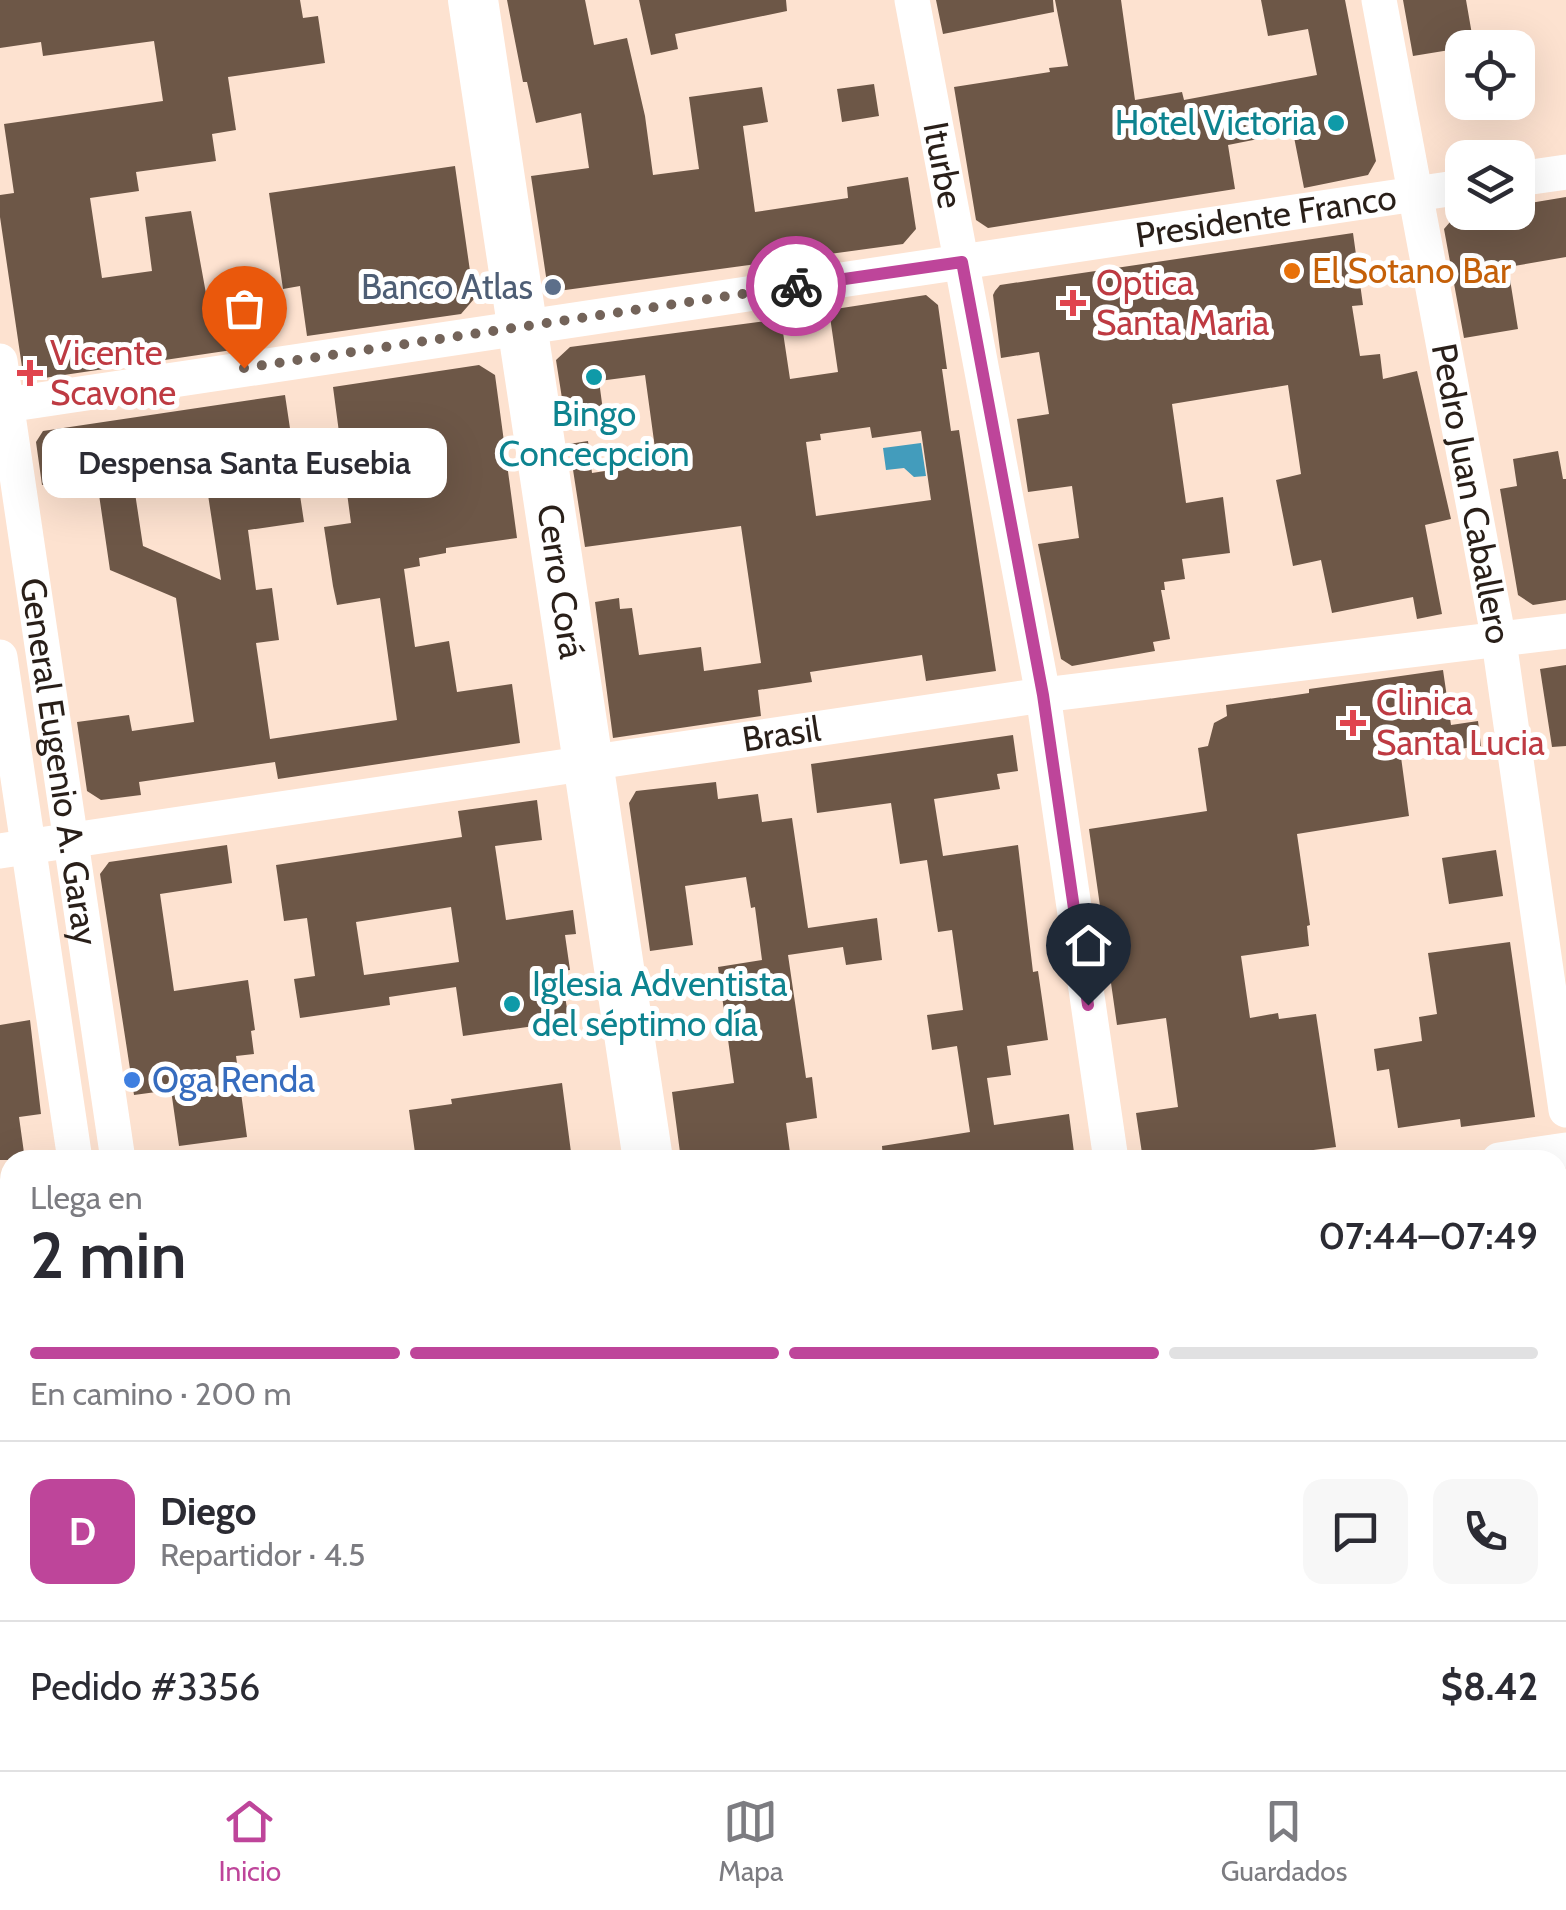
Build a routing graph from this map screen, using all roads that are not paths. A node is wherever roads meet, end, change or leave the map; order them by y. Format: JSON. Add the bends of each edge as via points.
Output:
{"nodes":[{"id":1,"x":472,"y":0,"type":"edge"},
{"id":2,"x":912,"y":0,"type":"edge"},
{"id":3,"x":1379,"y":0,"type":"edge"},
{"id":4,"x":1566,"y":172,"type":"edge"},
{"id":5,"x":1535,"y":177,"type":"edge"},
{"id":6,"x":1445,"y":189,"type":"edge"},
{"id":7,"x":1414,"y":194,"type":"junction"},
{"id":8,"x":962,"y":262,"type":"junction"},
{"id":9,"x":520,"y":326,"type":"junction"},
{"id":10,"x":0,"y":361,"type":"edge"},
{"id":11,"x":4,"y":406,"type":"edge"},
{"id":12,"x":1566,"y":631,"type":"edge"},
{"id":13,"x":1499,"y":641,"type":"junction"},
{"id":14,"x":0,"y":658,"type":"edge"},
{"id":15,"x":1043,"y":695,"type":"junction"},
{"id":16,"x":588,"y":765,"type":"junction"},
{"id":17,"x":70,"y":839,"type":"junction"},
{"id":18,"x":14,"y":849,"type":"edge"},
{"id":19,"x":1566,"y":1110,"type":"edge"},
{"id":20,"x":74,"y":1150,"type":"edge"},
{"id":21,"x":117,"y":1150,"type":"edge"},
{"id":22,"x":646,"y":1150,"type":"edge"},
{"id":23,"x":1109,"y":1150,"type":"edge"}],
"edges":[{"from":1,"to":9,"type":"street","name":"Cerro Corá"},
{"from":2,"to":8,"type":"street","name":"Iturbe"},
{"from":3,"to":7,"type":"street","name":"Pedro Juan Caballero"},
{"from":4,"to":5,"type":"street"},
{"from":6,"to":7,"type":"street","name":"Presidente Franco"},
{"from":7,"to":8,"type":"street","name":"Presidente Franco"},
{"from":7,"to":13,"type":"street","name":"Pedro Juan Caballero"},
{"from":8,"to":9,"type":"street","name":"Presidente Franco"},
{"from":8,"to":15,"type":"street","name":"Iturbe"},
{"from":9,"to":11,"type":"street","name":"Presidente Franco"},
{"from":9,"to":16,"type":"street","name":"Cerro Corá"},
{"from":10,"to":11,"type":"street","name":"General Eugenio A. Garay"},
{"from":11,"to":17,"type":"street","name":"General Eugenio A. Garay"},
{"from":12,"to":13,"type":"street","name":"Brasil"},
{"from":13,"to":15,"type":"street","name":"Brasil"},
{"from":13,"to":19,"type":"street","name":"Pedro Juan Caballero"},
{"from":14,"to":18,"type":"street","name":"General Eugenio A. Garay"},
{"from":15,"to":16,"type":"street","name":"Brasil"},
{"from":15,"to":23,"type":"street","name":"Iturbe"},
{"from":16,"to":17,"type":"street","name":"Brasil"},
{"from":16,"to":22,"type":"street","name":"Cerro Corá"},
{"from":17,"to":18,"type":"street","name":"Brasil"},
{"from":17,"to":21,"type":"street","name":"General Eugenio A. Garay"},
{"from":18,"to":20,"type":"street","name":"General Eugenio A. Garay"}]}
